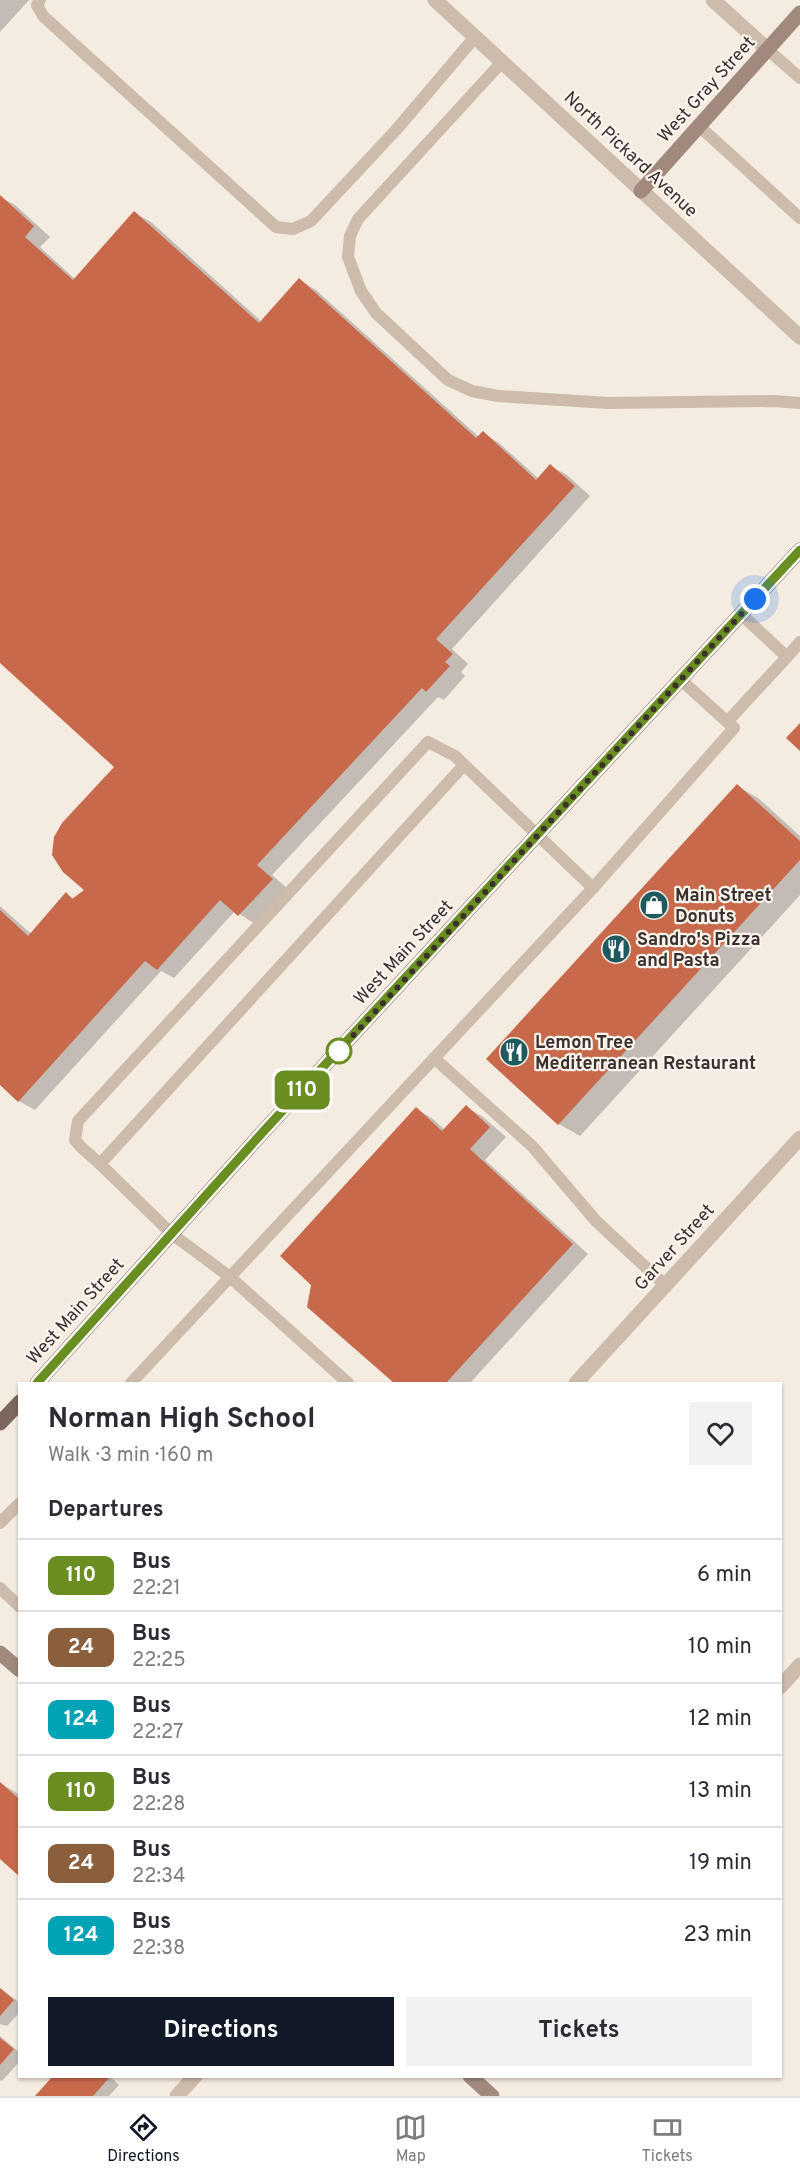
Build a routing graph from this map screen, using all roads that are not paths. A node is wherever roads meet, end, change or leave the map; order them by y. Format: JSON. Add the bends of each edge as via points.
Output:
{"nodes":[{"id":1,"x":40,"y":0,"type":"edge"},
{"id":2,"x":435,"y":0,"type":"edge"},
{"id":3,"x":713,"y":0,"type":"edge"},
{"id":4,"x":800,"y":13,"type":"edge"},
{"id":5,"x":475,"y":37,"type":"junction"},
{"id":6,"x":767,"y":49,"type":"junction"},
{"id":7,"x":502,"y":62,"type":"junction"},
{"id":8,"x":800,"y":78,"type":"edge"},
{"id":9,"x":699,"y":126,"type":"junction"},
{"id":10,"x":641,"y":191,"type":"junction"},
{"id":11,"x":800,"y":218,"type":"edge"},
{"id":12,"x":800,"y":336,"type":"edge"},
{"id":13,"x":800,"y":403,"type":"edge"},
{"id":14,"x":799,"y":553,"type":"edge"},
{"id":15,"x":741,"y":614,"type":"junction"},
{"id":16,"x":800,"y":642,"type":"edge"},
{"id":17,"x":787,"y":657,"type":"junction"},
{"id":18,"x":681,"y":680,"type":"junction"},
{"id":19,"x":727,"y":722,"type":"junction"},
{"id":20,"x":464,"y":765,"type":"junction"},
{"id":21,"x":538,"y":835,"type":"junction"},
{"id":22,"x":593,"y":888,"type":"junction"},
{"id":23,"x":434,"y":1058,"type":"junction"},
{"id":24,"x":800,"y":1138,"type":"edge"},
{"id":25,"x":99,"y":1164,"type":"junction"},
{"id":26,"x":172,"y":1234,"type":"junction"},
{"id":27,"x":230,"y":1277,"type":"junction"},
{"id":28,"x":665,"y":1286,"type":"junction"},
{"id":29,"x":333,"y":1378,"type":"edge"},
{"id":30,"x":38,"y":1382,"type":"edge"},
{"id":31,"x":132,"y":1382,"type":"edge"},
{"id":32,"x":577,"y":1382,"type":"edge"},
{"id":33,"x":18,"y":1404,"type":"edge"},
{"id":34,"x":0,"y":1423,"type":"edge"},
{"id":35,"x":18,"y":1505,"type":"edge"},
{"id":36,"x":0,"y":1523,"type":"edge"},
{"id":37,"x":0,"y":1588,"type":"edge"},
{"id":38,"x":18,"y":1605,"type":"edge"},
{"id":39,"x":0,"y":1653,"type":"edge"},
{"id":40,"x":800,"y":1665,"type":"edge"},
{"id":41,"x":18,"y":1668,"type":"edge"},
{"id":42,"x":782,"y":1685,"type":"edge"},
{"id":43,"x":193,"y":2078,"type":"edge"},
{"id":44,"x":472,"y":2078,"type":"edge"},
{"id":45,"x":177,"y":2096,"type":"edge"},
{"id":46,"x":492,"y":2096,"type":"edge"}],
"edges":[{"from":1,"to":5,"type":"lane","via":[[43,16],[77,47],[276,227],[293,229],[311,221]]},
{"from":2,"to":5,"type":"street","name":"North Pickard Avenue"},
{"from":3,"to":6,"type":"street"},
{"from":4,"to":6,"type":"street","name":"West Gray Street"},
{"from":5,"to":7,"type":"street","name":"North Pickard Avenue"},
{"from":6,"to":8,"type":"lane"},
{"from":6,"to":9,"type":"street","name":"West Gray Street"},
{"from":7,"to":10,"type":"street","name":"North Pickard Avenue"},
{"from":7,"to":13,"type":"lane","via":[[358,219],[350,236],[348,258],[361,291],[376,313],[448,380],[472,391],[608,403]]},
{"from":9,"to":10,"type":"street","name":"West Gray Street"},
{"from":9,"to":11,"type":"lane"},
{"from":10,"to":12,"type":"street","name":"North Pickard Avenue"},
{"from":14,"to":15,"type":"main road","name":"West Main Street"},
{"from":15,"to":17,"type":"lane"},
{"from":15,"to":18,"type":"main road","name":"West Main Street"},
{"from":16,"to":17,"type":"lane"},
{"from":17,"to":19,"type":"lane"},
{"from":18,"to":19,"type":"lane"},
{"from":18,"to":21,"type":"main road","name":"West Main Street"},
{"from":19,"to":22,"type":"lane","via":[[734,728]]},
{"from":20,"to":21,"type":"lane"},
{"from":20,"to":25,"type":"lane"},
{"from":20,"to":25,"type":"lane","via":[[428,742],[78,1121],[75,1140]]},
{"from":21,"to":22,"type":"lane"},
{"from":21,"to":26,"type":"main road","name":"West Main Street"},
{"from":22,"to":23,"type":"lane"},
{"from":23,"to":27,"type":"lane"},
{"from":23,"to":28,"type":"lane","via":[[532,1146],[596,1221]]},
{"from":24,"to":28,"type":"street","name":"Garver Street"},
{"from":25,"to":26,"type":"lane"},
{"from":26,"to":27,"type":"lane"},
{"from":26,"to":30,"type":"main road","name":"West Main Street"},
{"from":27,"to":29,"type":"lane"},
{"from":27,"to":31,"type":"lane"},
{"from":28,"to":32,"type":"street","name":"Garver Street"},
{"from":33,"to":34,"type":"main road"},
{"from":35,"to":36,"type":"lane"},
{"from":37,"to":38,"type":"lane"},
{"from":39,"to":41,"type":"street"},
{"from":40,"to":42,"type":"street"},
{"from":43,"to":45,"type":"street"},
{"from":44,"to":46,"type":"street"}]}
